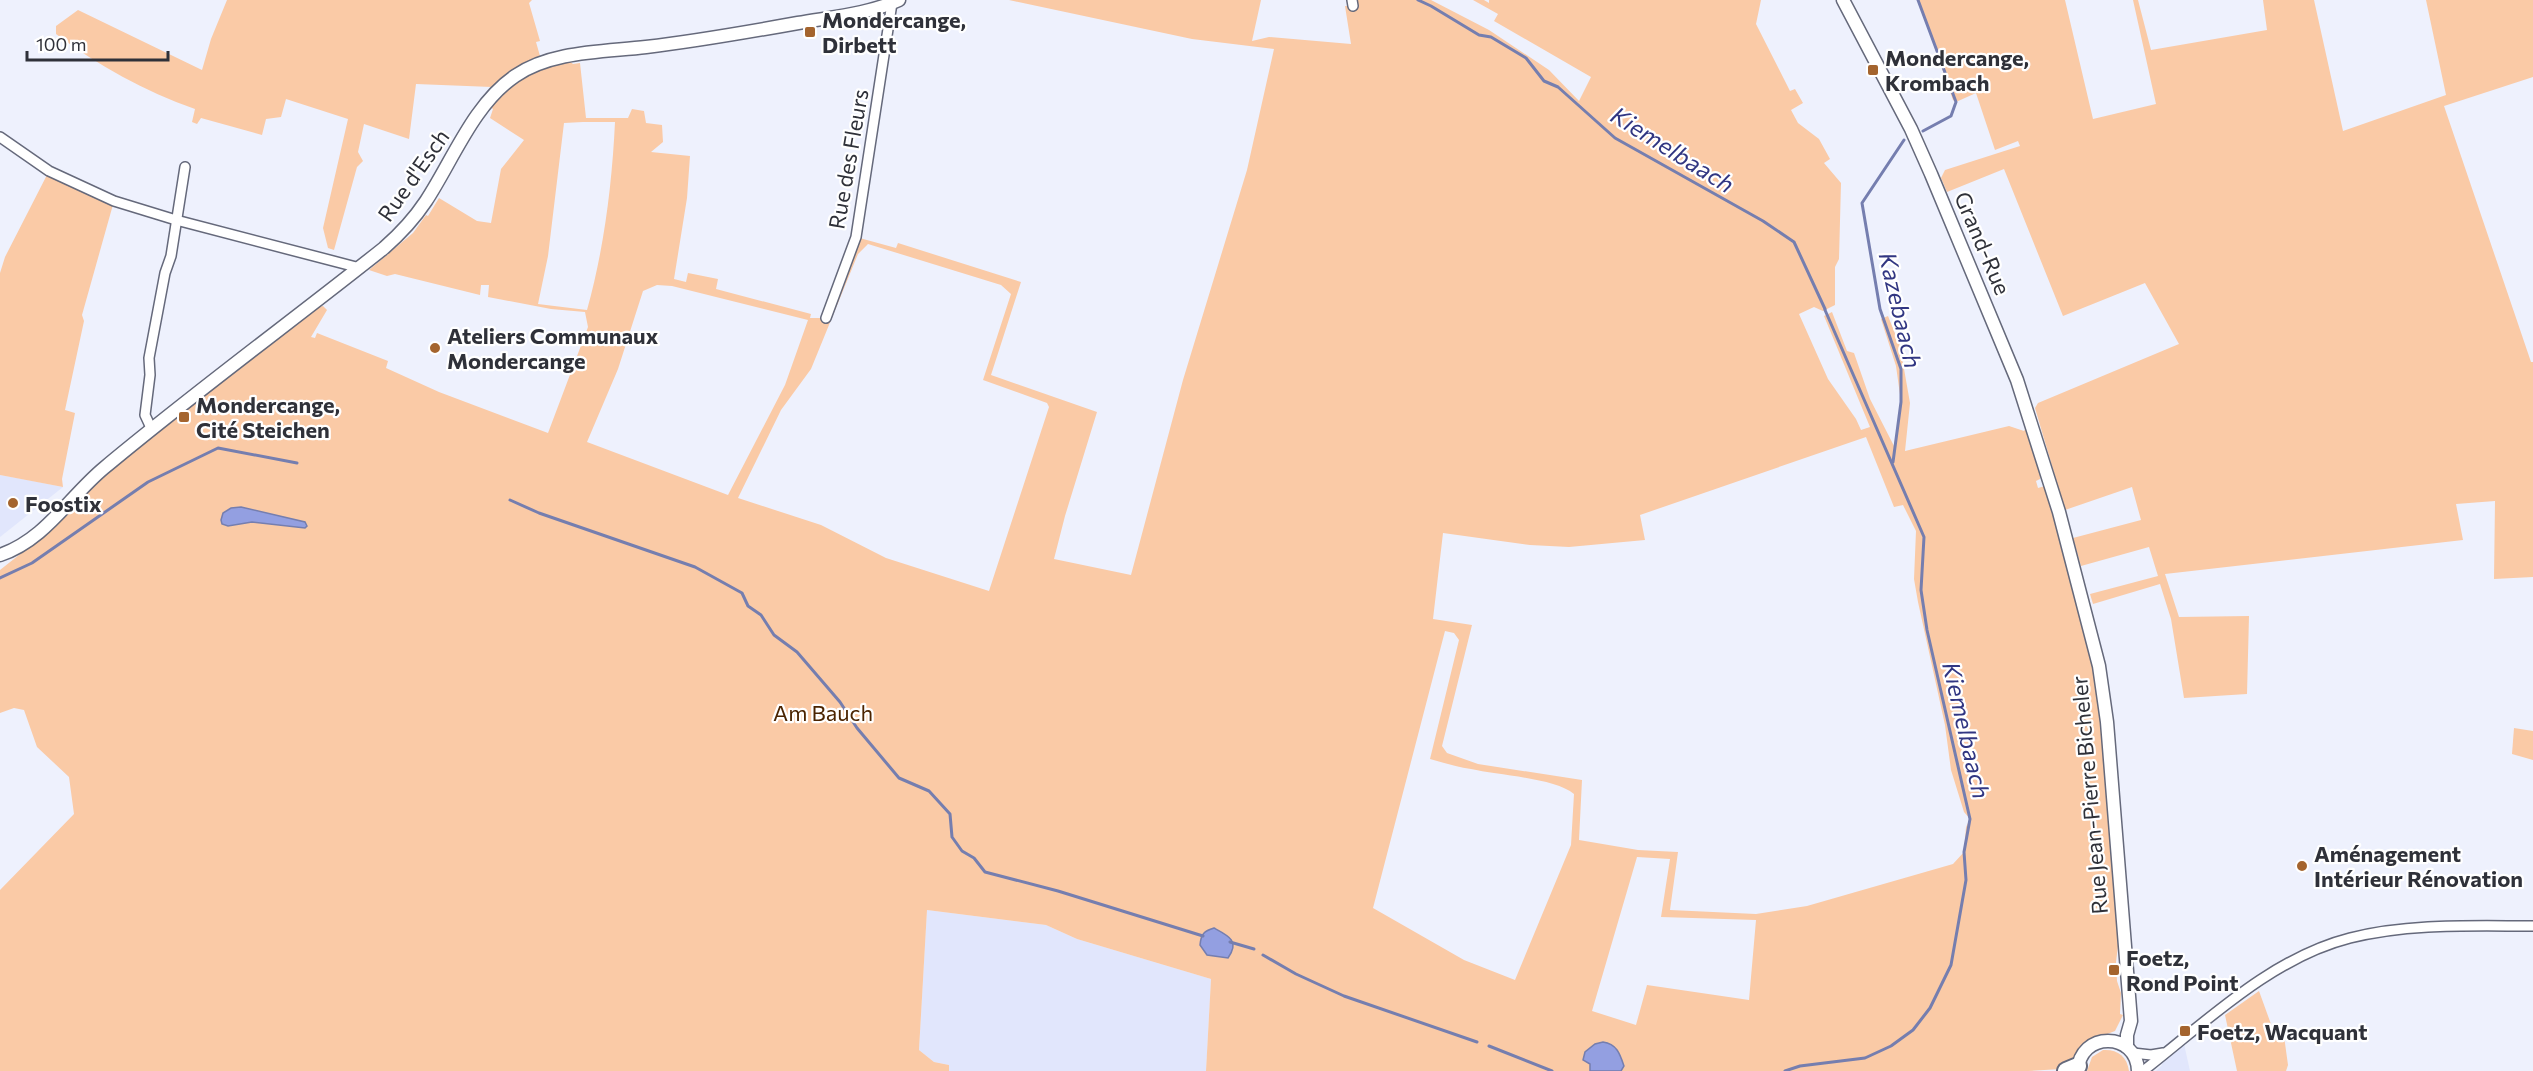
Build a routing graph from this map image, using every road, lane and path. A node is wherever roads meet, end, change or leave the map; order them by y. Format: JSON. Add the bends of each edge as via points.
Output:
{"nodes":[{"id":1,"x":1843,"y":0,"type":"edge"},
{"id":2,"x":896,"y":2,"type":"edge"},
{"id":3,"x":0,"y":136,"type":"edge"},
{"id":4,"x":185,"y":166,"type":"dead end"},
{"id":5,"x":176,"y":220,"type":"junction"},
{"id":6,"x":360,"y":268,"type":"junction"},
{"id":7,"x":825,"y":318,"type":"dead end"},
{"id":8,"x":152,"y":430,"type":"junction"},
{"id":9,"x":2059,"y":512,"type":"joint"},
{"id":10,"x":0,"y":555,"type":"edge"},
{"id":11,"x":2533,"y":926,"type":"edge"},
{"id":12,"x":2130,"y":1005,"type":"junction"},
{"id":13,"x":2110,"y":1040,"type":"junction"},
{"id":14,"x":2130,"y":1050,"type":"junction"},
{"id":15,"x":2166,"y":1052,"type":"junction"},
{"id":16,"x":2074,"y":1069,"type":"edge"},
{"id":17,"x":2140,"y":1071,"type":"edge"}],
"edges":[{"from":1,"to":9,"type":"main road","name":"Grand-Rue","via":[[1911,129],[1940,195],[2017,380]]},
{"from":2,"to":6,"type":"main road","name":"Rue d'Esch","via":[[764,29],[572,55],[529,67],[500,88],[481,110],[415,216]]},
{"from":2,"to":7,"type":"street","name":"Rue des Fleurs","via":[[856,237]]},
{"from":3,"to":5,"type":"street","via":[[49,171],[77,185]]},
{"from":4,"to":5,"type":"street"},
{"from":5,"to":6,"type":"street"},
{"from":5,"to":8,"type":"street","via":[[149,358],[145,415]]},
{"from":6,"to":8,"type":"main road","name":"Rue d'Esch"},
{"from":8,"to":10,"type":"main road","name":"Rue d'Esch","via":[[102,470],[39,533]]},
{"from":9,"to":12,"type":"main road","name":"Rue Jean-Pierre Bicheler","via":[[2099,666]]},
{"from":11,"to":15,"type":"street","via":[[2459,926],[2350,938],[2266,977]]},
{"from":12,"to":13,"type":"main road","via":[[2123,1024]]},
{"from":12,"to":14,"type":"main road","name":"Rue Jean-Pierre Bicheler"},
{"from":13,"to":14,"type":"main road"},
{"from":13,"to":16,"type":"main road","via":[[2091,1045]]},
{"from":14,"to":15,"type":"street","via":[[2151,1055]]},
{"from":14,"to":17,"type":"main road"},
{"from":15,"to":17,"type":"street"}]}
